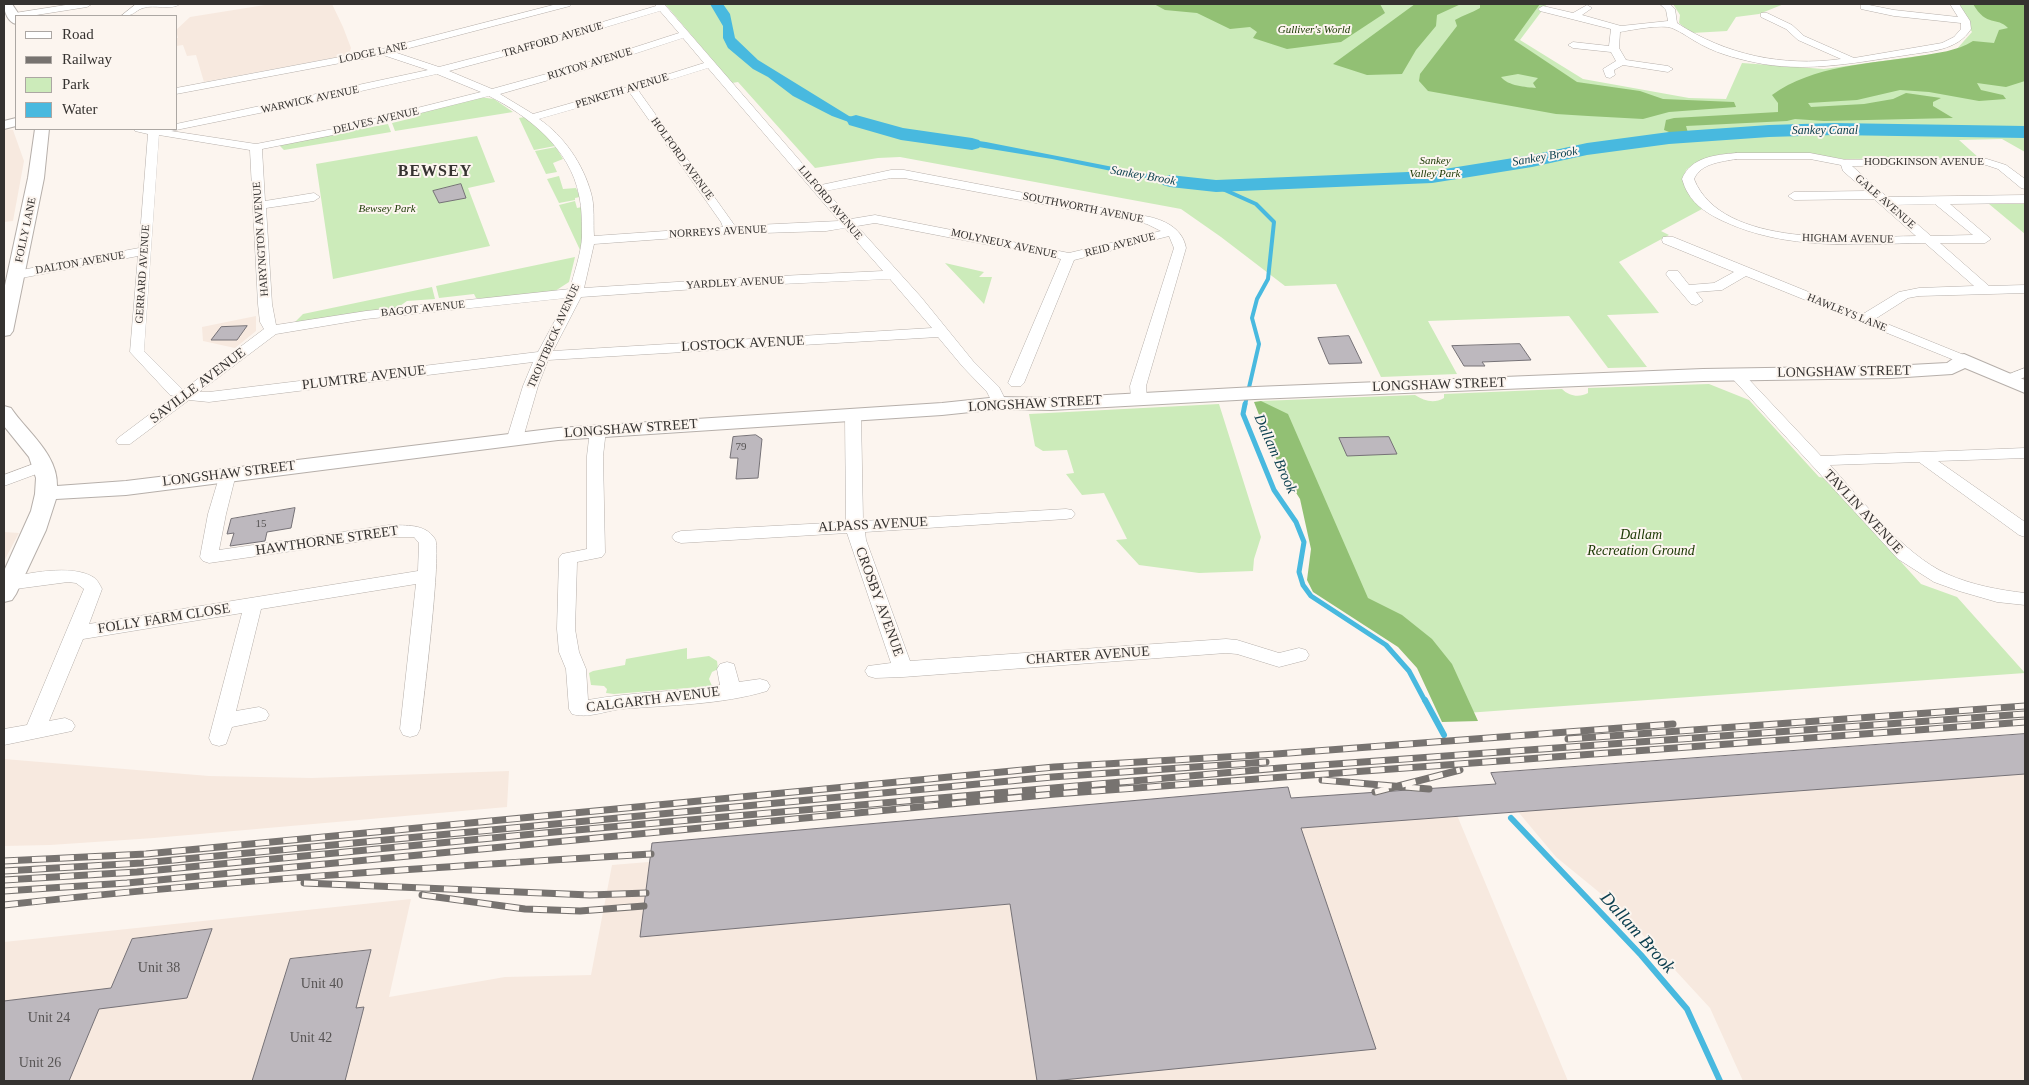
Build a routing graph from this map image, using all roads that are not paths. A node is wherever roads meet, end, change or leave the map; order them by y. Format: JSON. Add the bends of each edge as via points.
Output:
{"nodes":[{"id":1,"x":6,"y":4,"type":"edge"},
{"id":2,"x":87,"y":4,"type":"edge"},
{"id":3,"x":142,"y":4,"type":"edge"},
{"id":4,"x":175,"y":4,"type":"edge"},
{"id":5,"x":567,"y":4,"type":"edge"},
{"id":6,"x":1664,"y":4,"type":"edge"},
{"id":7,"x":1955,"y":4,"type":"edge"},
{"id":8,"x":661,"y":6,"type":"edge"},
{"id":9,"x":1860,"y":7,"type":"edge"},
{"id":10,"x":1587,"y":8,"type":"dead end"},
{"id":11,"x":1542,"y":11,"type":"dead end"},
{"id":12,"x":30,"y":15,"type":"edge"},
{"id":13,"x":127,"y":15,"type":"edge"},
{"id":14,"x":1764,"y":15,"type":"dead end"},
{"id":15,"x":1574,"y":16,"type":"junction"},
{"id":16,"x":15,"y":18,"type":"edge"},
{"id":17,"x":1786,"y":18,"type":"dead end"},
{"id":18,"x":1775,"y":20,"type":"junction"},
{"id":19,"x":1965,"y":20,"type":"junction"},
{"id":20,"x":1673,"y":24,"type":"junction"},
{"id":21,"x":1618,"y":28,"type":"junction"},
{"id":22,"x":686,"y":34,"type":"junction"},
{"id":23,"x":1573,"y":46,"type":"dead end"},
{"id":24,"x":1614,"y":49,"type":"junction"},
{"id":25,"x":383,"y":52,"type":"junction"},
{"id":26,"x":1851,"y":60,"type":"junction"},
{"id":27,"x":1622,"y":62,"type":"junction"},
{"id":28,"x":710,"y":64,"type":"junction"},
{"id":29,"x":1668,"y":69,"type":"dead end"},
{"id":30,"x":443,"y":70,"type":"junction"},
{"id":31,"x":1610,"y":75,"type":"dead end"},
{"id":32,"x":632,"y":89,"type":"junction"},
{"id":33,"x":178,"y":91,"type":"edge"},
{"id":34,"x":494,"y":92,"type":"junction"},
{"id":35,"x":533,"y":117,"type":"junction"},
{"id":36,"x":178,"y":127,"type":"edge"},
{"id":37,"x":42,"y":130,"type":"edge"},
{"id":38,"x":160,"y":130,"type":"edge"},
{"id":39,"x":256,"y":148,"type":"junction"},
{"id":40,"x":1846,"y":163,"type":"junction"},
{"id":41,"x":2025,"y":185,"type":"edge"},
{"id":42,"x":818,"y":189,"type":"junction"},
{"id":43,"x":1794,"y":196,"type":"dead end"},
{"id":44,"x":314,"y":197,"type":"dead end"},
{"id":45,"x":1880,"y":198,"type":"junction"},
{"id":46,"x":2025,"y":199,"type":"edge"},
{"id":47,"x":1938,"y":200,"type":"junction"},
{"id":48,"x":258,"y":206,"type":"junction"},
{"id":49,"x":847,"y":223,"type":"junction"},
{"id":50,"x":731,"y":230,"type":"junction"},
{"id":51,"x":1171,"y":232,"type":"junction"},
{"id":52,"x":589,"y":240,"type":"junction"},
{"id":53,"x":1668,"y":240,"type":"dead end"},
{"id":54,"x":1928,"y":240,"type":"junction"},
{"id":55,"x":144,"y":251,"type":"junction"},
{"id":56,"x":1069,"y":257,"type":"junction"},
{"id":57,"x":1744,"y":271,"type":"junction"},
{"id":58,"x":1673,"y":274,"type":"dead end"},
{"id":59,"x":894,"y":275,"type":"junction"},
{"id":60,"x":12,"y":281,"type":"edge"},
{"id":61,"x":1686,"y":288,"type":"junction"},
{"id":62,"x":2025,"y":289,"type":"edge"},
{"id":63,"x":1986,"y":290,"type":"junction"},
{"id":64,"x":575,"y":293,"type":"junction"},
{"id":65,"x":1696,"y":301,"type":"dead end"},
{"id":66,"x":1864,"y":320,"type":"junction"},
{"id":67,"x":272,"y":330,"type":"junction"},
{"id":68,"x":4,"y":331,"type":"edge"},
{"id":69,"x":942,"y":332,"type":"junction"},
{"id":70,"x":543,"y":356,"type":"junction"},
{"id":71,"x":1964,"y":360,"type":"junction"},
{"id":72,"x":1003,"y":369,"type":"dead end"},
{"id":73,"x":1736,"y":374,"type":"junction"},
{"id":74,"x":2020,"y":379,"type":"edge"},
{"id":75,"x":185,"y":396,"type":"junction"},
{"id":76,"x":1139,"y":399,"type":"junction"},
{"id":77,"x":999,"y":403,"type":"junction"},
{"id":78,"x":4,"y":412,"type":"edge"},
{"id":79,"x":853,"y":414,"type":"junction"},
{"id":80,"x":598,"y":430,"type":"junction"},
{"id":81,"x":515,"y":438,"type":"junction"},
{"id":82,"x":124,"y":441,"type":"dead end"},
{"id":83,"x":2025,"y":454,"type":"edge"},
{"id":84,"x":1923,"y":457,"type":"junction"},
{"id":85,"x":1815,"y":460,"type":"junction"},
{"id":86,"x":44,"y":465,"type":"junction"},
{"id":87,"x":228,"y":474,"type":"junction"},
{"id":88,"x":4,"y":481,"type":"edge"},
{"id":89,"x":47,"y":493,"type":"junction"},
{"id":90,"x":1066,"y":514,"type":"dead end"},
{"id":91,"x":854,"y":526,"type":"junction"},
{"id":92,"x":2025,"y":531,"type":"edge"},
{"id":93,"x":681,"y":537,"type":"dead end"},
{"id":94,"x":427,"y":576,"type":"junction"},
{"id":95,"x":6,"y":589,"type":"edge"},
{"id":96,"x":2025,"y":599,"type":"edge"},
{"id":97,"x":252,"y":604,"type":"junction"},
{"id":98,"x":76,"y":634,"type":"junction"},
{"id":99,"x":1299,"y":655,"type":"dead end"},
{"id":100,"x":728,"y":669,"type":"dead end"},
{"id":101,"x":903,"y":670,"type":"junction"},
{"id":102,"x":875,"y":671,"type":"dead end"},
{"id":103,"x":760,"y":686,"type":"dead end"},
{"id":104,"x":731,"y":691,"type":"junction"},
{"id":105,"x":260,"y":715,"type":"dead end"},
{"id":106,"x":65,"y":726,"type":"dead end"},
{"id":107,"x":410,"y":729,"type":"dead end"},
{"id":108,"x":35,"y":731,"type":"junction"},
{"id":109,"x":4,"y":737,"type":"edge"}],
"edges":[{"from":1,"to":16,"type":"street"},
{"from":2,"to":12,"type":"street"},
{"from":3,"to":4,"type":"street"},
{"from":3,"to":13,"type":"street"},
{"from":5,"to":25,"type":"street","name":"LODGE LANE"},
{"from":6,"to":20,"type":"street","via":[[1670,9]]},
{"from":7,"to":19,"type":"street"},
{"from":8,"to":22,"type":"street","name":"LILFORD AVENUE"},
{"from":8,"to":30,"type":"street","name":"TRAFFORD AVENUE","via":[[573,36]]},
{"from":9,"to":19,"type":"street"},
{"from":10,"to":15,"type":"street"},
{"from":11,"to":15,"type":"street"},
{"from":14,"to":18,"type":"street"},
{"from":15,"to":21,"type":"street"},
{"from":17,"to":18,"type":"street"},
{"from":18,"to":26,"type":"street","via":[[1801,38]]},
{"from":19,"to":26,"type":"street","via":[[1963,34],[1946,44]]},
{"from":20,"to":21,"type":"street"},
{"from":20,"to":26,"type":"street","via":[[1706,44],[1751,58],[1811,64]]},
{"from":21,"to":24,"type":"street","via":[[1614,33]]},
{"from":22,"to":28,"type":"street","name":"LILFORD AVENUE"},
{"from":22,"to":34,"type":"street","name":"RIXTON AVENUE"},
{"from":23,"to":24,"type":"street"},
{"from":24,"to":27,"type":"street"},
{"from":25,"to":30,"type":"street","name":"TROUTBECK AVENUE"},
{"from":25,"to":33,"type":"street","name":"LODGE LANE"},
{"from":27,"to":29,"type":"street"},
{"from":27,"to":31,"type":"street","via":[[1608,69]]},
{"from":28,"to":32,"type":"street","name":"PENKETH AVENUE"},
{"from":28,"to":42,"type":"street","name":"LILFORD AVENUE"},
{"from":30,"to":34,"type":"street","name":"TROUTBECK AVENUE"},
{"from":30,"to":36,"type":"street","name":"WARWICK AVENUE","via":[[269,110]]},
{"from":32,"to":35,"type":"street","name":"PENKETH AVENUE"},
{"from":32,"to":50,"type":"street","name":"HOLFORD AVENUE"},
{"from":34,"to":35,"type":"street","name":"TROUTBECK AVENUE"},
{"from":34,"to":39,"type":"street","name":"DELVES AVENUE"},
{"from":35,"to":52,"type":"street","name":"TROUTBECK AVENUE","via":[[569,156],[577,170],[589,212]]},
{"from":37,"to":60,"type":"street","name":"FOLLY LANE","via":[[36,178]]},
{"from":38,"to":39,"type":"street"},
{"from":38,"to":55,"type":"street","name":"GERRARD AVENUE"},
{"from":39,"to":48,"type":"street","name":"HARYNGTON AVENUE"},
{"from":40,"to":41,"type":"street","name":"HODGKINSON AVENUE","via":[[1987,162],[2002,167]]},
{"from":40,"to":45,"type":"street","name":"GALE AVENUE","via":[[1847,169]]},
{"from":40,"to":54,"type":"street","name":"HIGHAM AVENUE","via":[[1810,156],[1736,156],[1699,165],[1688,179],[1693,194],[1713,211],[1772,234],[1820,241]]},
{"from":42,"to":49,"type":"street","name":"LILFORD AVENUE"},
{"from":42,"to":51,"type":"street","name":"SOUTHWORTH AVENUE","via":[[904,174],[1150,221]]},
{"from":43,"to":45,"type":"street"},
{"from":44,"to":48,"type":"street"},
{"from":45,"to":47,"type":"street"},
{"from":45,"to":54,"type":"street","name":"GALE AVENUE"},
{"from":46,"to":47,"type":"street"},
{"from":47,"to":54,"type":"street","name":"GALE AVENUE","via":[[1985,239]]},
{"from":48,"to":67,"type":"street","name":"HARYNGTON AVENUE","via":[[267,322]]},
{"from":49,"to":50,"type":"street","name":"NORREYS AVENUE","via":[[826,227]]},
{"from":49,"to":56,"type":"street","name":"MOLYNEUX AVENUE","via":[[883,219]]},
{"from":49,"to":59,"type":"street","name":"LILFORD AVENUE"},
{"from":50,"to":52,"type":"street","name":"NORREYS AVENUE"},
{"from":51,"to":56,"type":"street","name":"REID AVENUE"},
{"from":51,"to":76,"type":"street","via":[[1179,241],[1180,248],[1138,386]]},
{"from":52,"to":64,"type":"street","name":"TROUTBECK AVENUE"},
{"from":53,"to":57,"type":"street","name":"HAWLEYS LANE"},
{"from":54,"to":63,"type":"street","name":"GALE AVENUE"},
{"from":55,"to":60,"type":"street","name":"DALTON AVENUE"},
{"from":55,"to":75,"type":"street","name":"GERRARD AVENUE","via":[[137,352],[171,389]]},
{"from":56,"to":72,"type":"street","name":"MOLYNEUX AVENUE","via":[[1018,377]]},
{"from":57,"to":61,"type":"street","via":[[1717,287]]},
{"from":57,"to":66,"type":"street","name":"HAWLEYS LANE"},
{"from":58,"to":61,"type":"street"},
{"from":59,"to":64,"type":"street","name":"YARDLEY AVENUE"},
{"from":59,"to":69,"type":"street","name":"LILFORD AVENUE"},
{"from":60,"to":68,"type":"street","name":"FOLLY LANE"},
{"from":61,"to":65,"type":"street"},
{"from":62,"to":63,"type":"street"},
{"from":63,"to":66,"type":"street","via":[[1911,294]]},
{"from":64,"to":67,"type":"street","name":"BAGOT AVENUE","via":[[366,316]]},
{"from":64,"to":70,"type":"street","name":"TROUTBECK AVENUE"},
{"from":66,"to":71,"type":"street","name":"HAWLEYS LANE"},
{"from":67,"to":75,"type":"street","name":"SAVILLE AVENUE"},
{"from":69,"to":70,"type":"street","name":"LOSTOCK AVENUE"},
{"from":69,"to":77,"type":"street","name":"LILFORD AVENUE","via":[[994,390]]},
{"from":70,"to":75,"type":"street","name":"PLUMTRE AVENUE","via":[[208,397]]},
{"from":70,"to":81,"type":"street","name":"TROUTBECK AVENUE"},
{"from":71,"to":73,"type":"street","name":"LONGSHAW STREET","via":[[1952,368],[1932,370]]},
{"from":71,"to":74,"type":"street","name":"HAWLEYS LANE"},
{"from":73,"to":76,"type":"street","name":"LONGSHAW STREET"},
{"from":73,"to":85,"type":"street","name":"TAVLIN AVENUE"},
{"from":75,"to":82,"type":"street","name":"SAVILLE AVENUE"},
{"from":76,"to":77,"type":"street","name":"LONGSHAW STREET"},
{"from":77,"to":79,"type":"street","name":"LONGSHAW STREET"},
{"from":78,"to":86,"type":"street"},
{"from":79,"to":80,"type":"street","name":"LONGSHAW STREET"},
{"from":79,"to":91,"type":"street","name":"CROSBY AVENUE"},
{"from":80,"to":81,"type":"street","name":"LONGSHAW STREET"},
{"from":80,"to":104,"type":"street","name":"CALGARTH AVENUE","via":[[594,456],[596,553],[568,558],[566,629],[569,652],[576,669],[579,709]]},
{"from":81,"to":87,"type":"street","name":"LONGSHAW STREET"},
{"from":83,"to":84,"type":"street","name":"TAVLIN AVENUE"},
{"from":84,"to":85,"type":"street","name":"TAVLIN AVENUE"},
{"from":84,"to":92,"type":"street"},
{"from":85,"to":96,"type":"street","name":"TAVLIN AVENUE","via":[[1916,564],[1965,587],[1997,596]]},
{"from":86,"to":88,"type":"street"},
{"from":86,"to":89,"type":"street"},
{"from":87,"to":89,"type":"street","name":"LONGSHAW STREET","via":[[126,488]]},
{"from":87,"to":94,"type":"street","name":"HAWTHORNE STREET","via":[[209,557],[408,531],[418,532],[428,541]]},
{"from":89,"to":95,"type":"street","via":[[42,514]]},
{"from":90,"to":91,"type":"street","name":"ALPASS AVENUE"},
{"from":91,"to":93,"type":"street","name":"ALPASS AVENUE"},
{"from":91,"to":101,"type":"street","name":"CROSBY AVENUE"},
{"from":94,"to":97,"type":"street","name":"FOLLY FARM CLOSE"},
{"from":94,"to":107,"type":"street","name":"HAWTHORNE STREET"},
{"from":95,"to":98,"type":"street","name":"FOLLY FARM CLOSE","via":[[62,576],[87,580],[93,589]]},
{"from":97,"to":98,"type":"street","name":"FOLLY FARM CLOSE"},
{"from":97,"to":105,"type":"street","name":"FOLLY FARM CLOSE","via":[[221,730]]},
{"from":98,"to":108,"type":"street","name":"FOLLY FARM CLOSE"},
{"from":99,"to":101,"type":"street","name":"CHARTER AVENUE","via":[[1279,660],[1226,646]]},
{"from":100,"to":104,"type":"street","name":"CALGARTH AVENUE"},
{"from":101,"to":102,"type":"street","name":"CHARTER AVENUE"},
{"from":103,"to":104,"type":"street","name":"CALGARTH AVENUE"},
{"from":106,"to":108,"type":"street"},
{"from":108,"to":109,"type":"street"}]}
